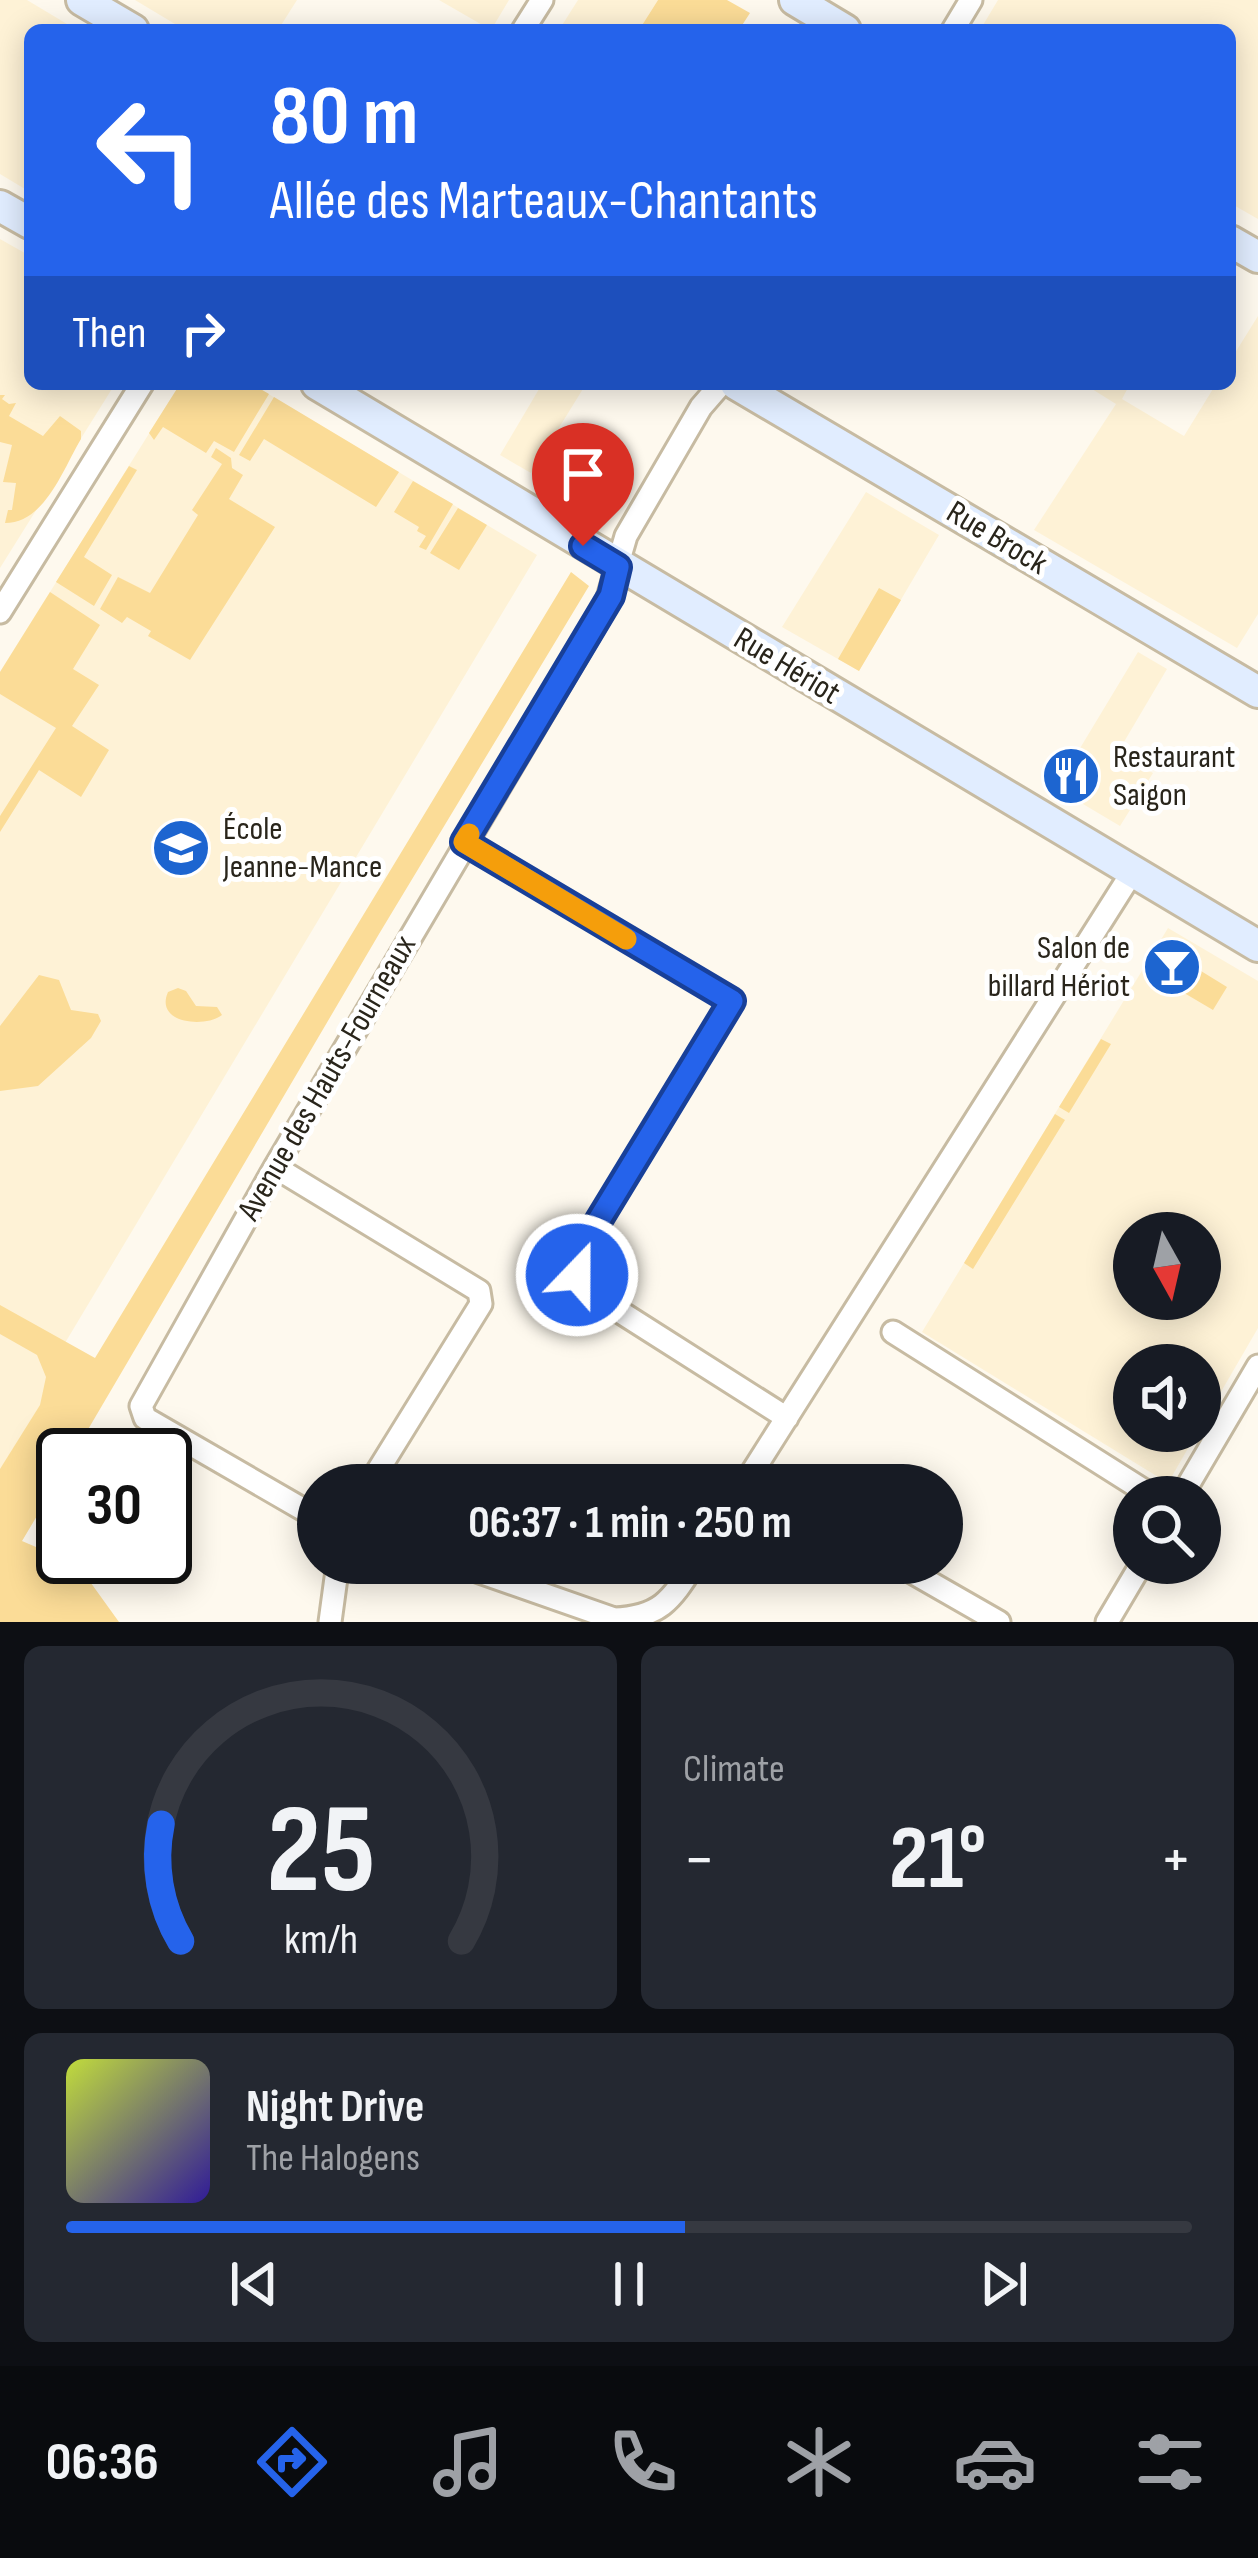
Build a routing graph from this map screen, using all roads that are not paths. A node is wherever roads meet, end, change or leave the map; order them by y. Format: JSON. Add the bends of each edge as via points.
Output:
{"nodes":[{"id":1,"x":82,"y":0,"type":"edge"},
{"id":2,"x":795,"y":0,"type":"edge"},
{"id":3,"x":123,"y":24,"type":"edge"},
{"id":4,"x":835,"y":24,"type":"edge"},
{"id":5,"x":138,"y":390,"type":"edge"},
{"id":6,"x":327,"y":390,"type":"edge"},
{"id":7,"x":716,"y":390,"type":"edge"},
{"id":8,"x":746,"y":390,"type":"edge"},
{"id":9,"x":618,"y":567,"type":"junction"},
{"id":10,"x":0,"y":612,"type":"edge"},
{"id":11,"x":1258,"y":692,"type":"edge"},
{"id":12,"x":464,"y":842,"type":"junction"},
{"id":13,"x":1133,"y":871,"type":"junction"},
{"id":14,"x":1258,"y":946,"type":"edge"},
{"id":15,"x":275,"y":1167,"type":"junction"},
{"id":16,"x":893,"y":1332,"type":"dead end"},
{"id":17,"x":1258,"y":1366,"type":"edge"},
{"id":18,"x":787,"y":1418,"type":"junction"},
{"id":19,"x":382,"y":1464,"type":"edge"},
{"id":20,"x":762,"y":1464,"type":"edge"},
{"id":21,"x":1121,"y":1476,"type":"edge"},
{"id":22,"x":1193,"y":1476,"type":"edge"},
{"id":23,"x":297,"y":1506,"type":"edge"},
{"id":24,"x":335,"y":1584,"type":"edge"},
{"id":25,"x":515,"y":1584,"type":"edge"},
{"id":26,"x":682,"y":1584,"type":"edge"},
{"id":27,"x":933,"y":1584,"type":"edge"},
{"id":28,"x":1130,"y":1584,"type":"edge"},
{"id":29,"x":330,"y":1622,"type":"edge"},
{"id":30,"x":999,"y":1622,"type":"edge"},
{"id":31,"x":1107,"y":1622,"type":"edge"}],
"edges":[{"from":1,"to":3,"type":"street"},
{"from":2,"to":4,"type":"street"},
{"from":5,"to":10,"type":"street"},
{"from":6,"to":9,"type":"street","name":"Rue Hériot"},
{"from":7,"to":9,"type":"street","name":"Avenue des Hauts-Fourneaux","via":[[632,525]]},
{"from":8,"to":11,"type":"street","name":"Rue Brock"},
{"from":9,"to":12,"type":"street","name":"Avenue des Hauts-Fourneaux","via":[[605,608]]},
{"from":9,"to":13,"type":"street","name":"Rue Hériot"},
{"from":12,"to":15,"type":"street","name":"Avenue des Hauts-Fourneaux"},
{"from":12,"to":18,"type":"street","via":[[732,1001],[574,1261],[581,1287]]},
{"from":13,"to":14,"type":"street","name":"Rue Hériot"},
{"from":13,"to":18,"type":"street"},
{"from":15,"to":19,"type":"street","via":[[479,1291],[481,1304]]},
{"from":15,"to":23,"type":"street","name":"Avenue des Hauts-Fourneaux","via":[[141,1406],[145,1418]]},
{"from":16,"to":21,"type":"street"},
{"from":17,"to":22,"type":"street"},
{"from":18,"to":20,"type":"street"},
{"from":24,"to":29,"type":"street"},
{"from":25,"to":26,"type":"street","via":[[614,1618],[658,1609]]},
{"from":27,"to":30,"type":"street"},
{"from":28,"to":31,"type":"street"}]}
